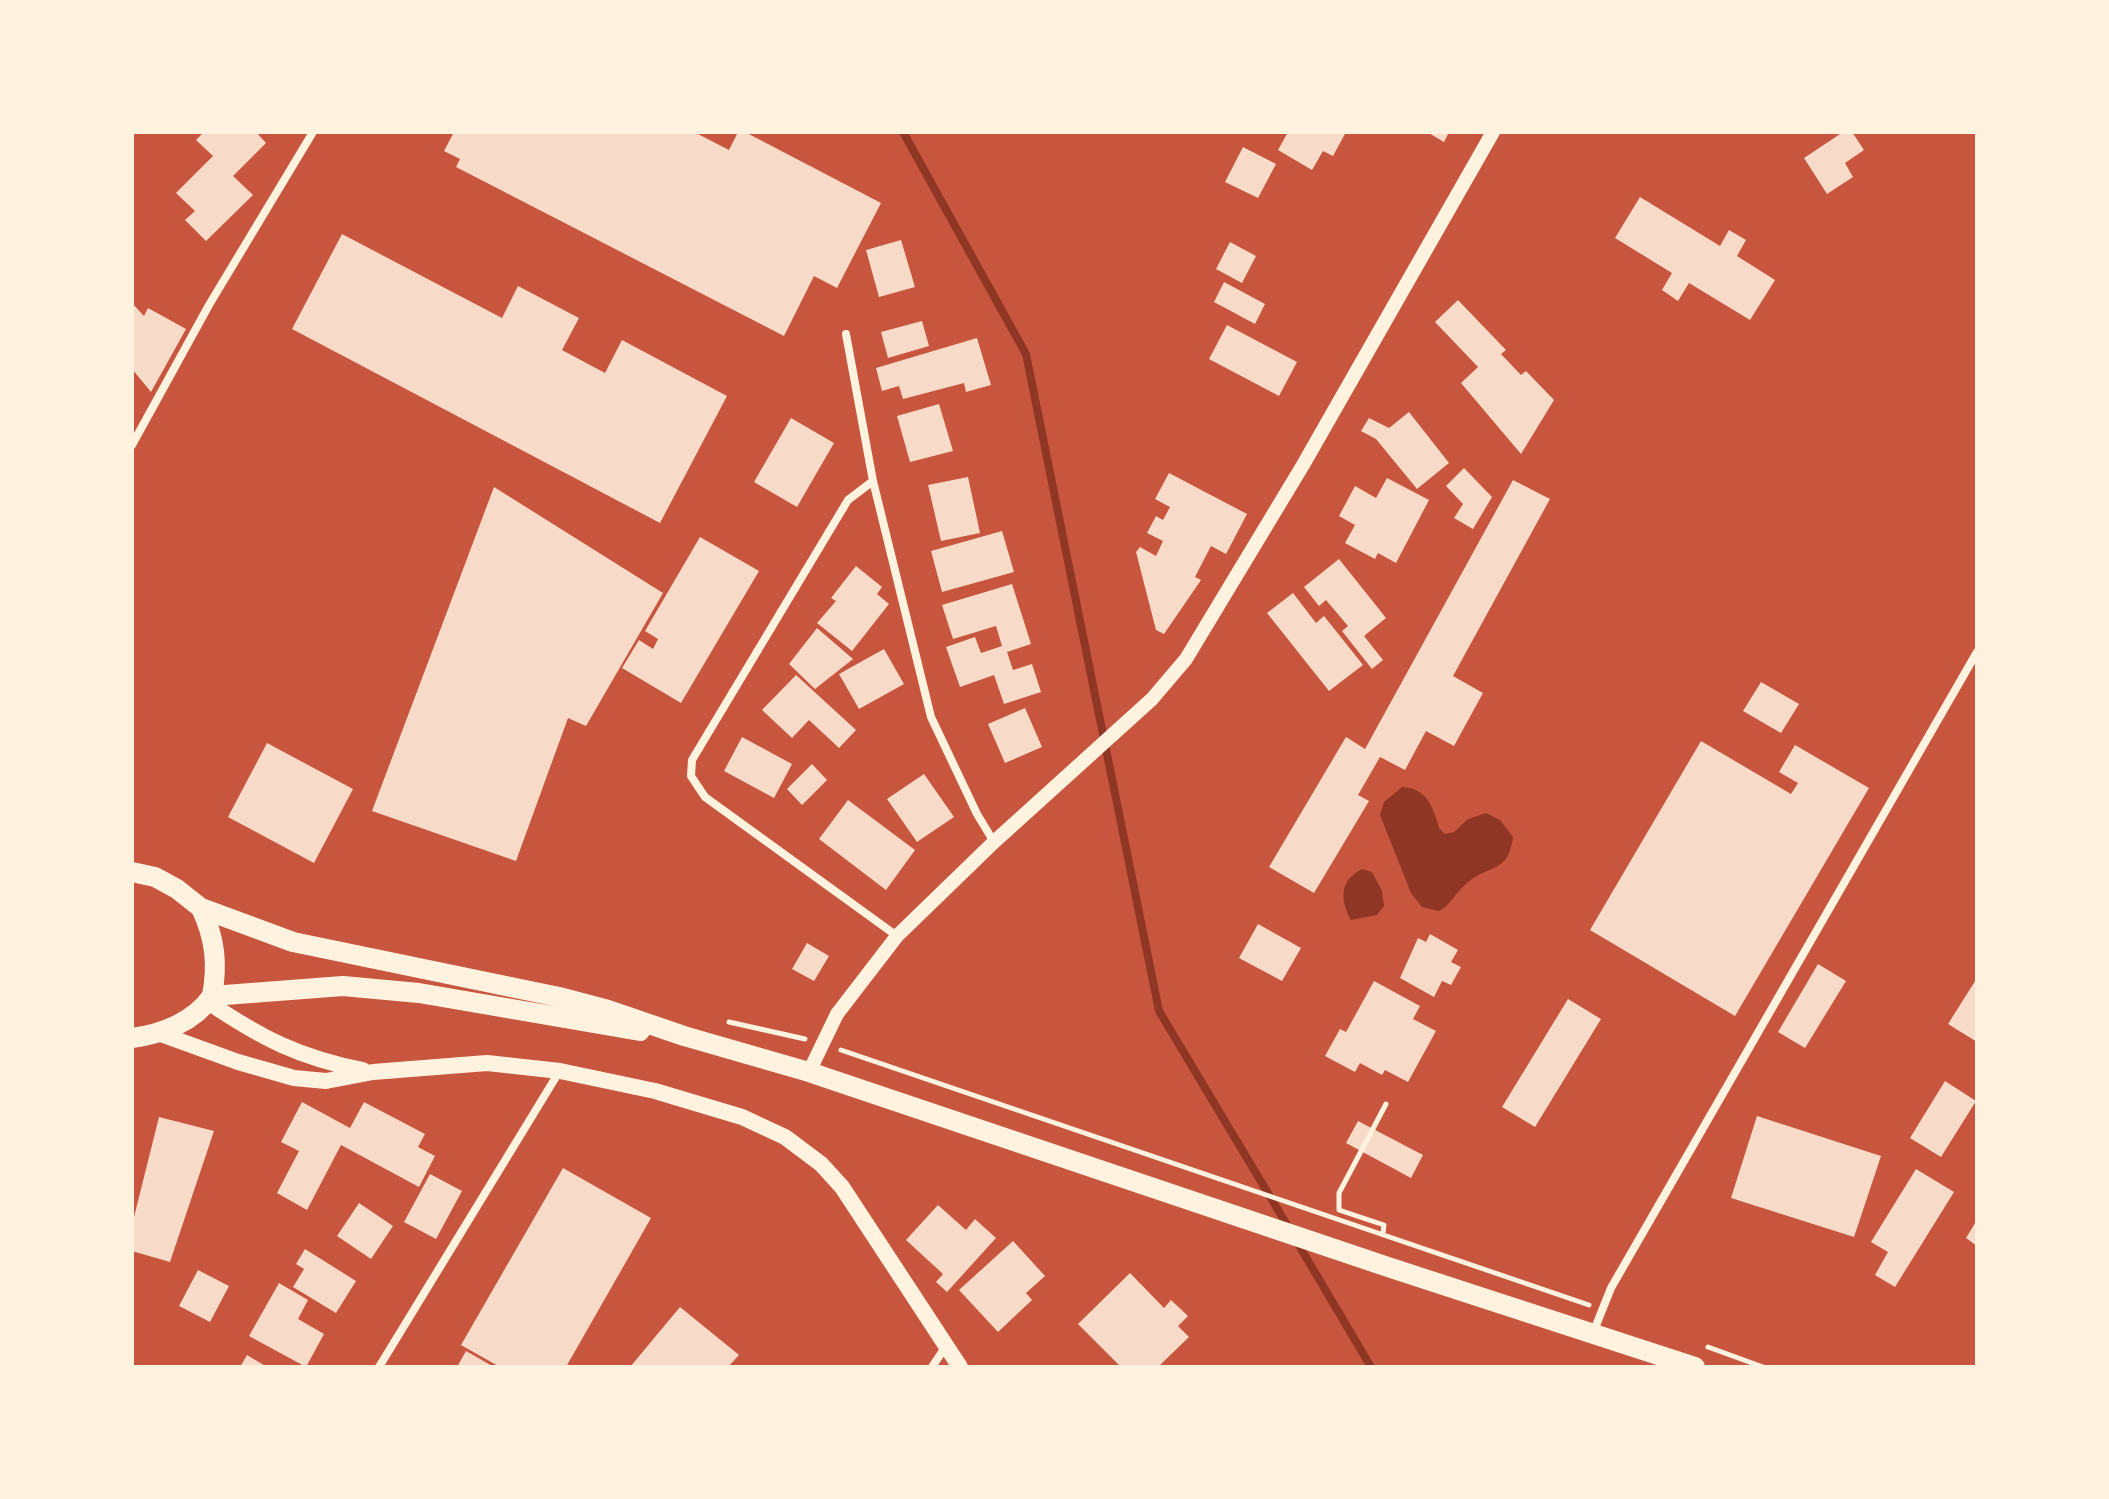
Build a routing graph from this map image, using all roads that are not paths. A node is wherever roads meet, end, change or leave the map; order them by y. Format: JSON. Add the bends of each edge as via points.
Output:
{"nodes":[{"id":1,"x":313,"y":132,"type":"edge"},
{"id":2,"x":1493,"y":132,"type":"edge"},
{"id":3,"x":846,"y":334,"type":"dead end"},
{"id":4,"x":132,"y":445,"type":"edge"},
{"id":5,"x":873,"y":481,"type":"junction"},
{"id":6,"x":1977,"y":652,"type":"edge"},
{"id":7,"x":994,"y":842,"type":"junction"},
{"id":8,"x":132,"y":872,"type":"edge"},
{"id":9,"x":201,"y":908,"type":"junction"},
{"id":10,"x":897,"y":936,"type":"junction"},
{"id":11,"x":210,"y":999,"type":"junction"},
{"id":12,"x":158,"y":1033,"type":"junction"},
{"id":13,"x":684,"y":1036,"type":"junction"},
{"id":14,"x":132,"y":1038,"type":"edge"},
{"id":15,"x":560,"y":1071,"type":"junction"},
{"id":16,"x":373,"y":1072,"type":"junction"},
{"id":17,"x":809,"y":1072,"type":"junction"},
{"id":18,"x":1592,"y":1334,"type":"junction"},
{"id":19,"x":946,"y":1345,"type":"junction"},
{"id":20,"x":379,"y":1367,"type":"edge"},
{"id":21,"x":932,"y":1367,"type":"edge"},
{"id":22,"x":960,"y":1367,"type":"edge"},
{"id":23,"x":1695,"y":1367,"type":"edge"}],
"edges":[{"from":1,"to":4,"type":"street"},
{"from":2,"to":7,"type":"street","via":[[1186,659],[1152,699]]},
{"from":3,"to":5,"type":"street"},
{"from":5,"to":7,"type":"street","via":[[931,717]]},
{"from":5,"to":10,"type":"street","via":[[848,500],[692,760],[691,776],[705,797]]},
{"from":6,"to":18,"type":"street","via":[[1611,1288]]},
{"from":7,"to":10,"type":"street"},
{"from":8,"to":9,"type":"main road","via":[[155,877]]},
{"from":9,"to":11,"type":"main road","via":[[215,948]]},
{"from":9,"to":13,"type":"main road","via":[[293,942],[559,997]]},
{"from":10,"to":17,"type":"street","via":[[837,1014]]},
{"from":11,"to":12,"type":"main road","via":[[175,1027]]},
{"from":11,"to":13,"type":"main road","via":[[343,986],[419,993]]},
{"from":11,"to":16,"type":"main road","via":[[275,1043]]},
{"from":12,"to":14,"type":"main road"},
{"from":12,"to":16,"type":"main road","via":[[294,1078],[326,1081]]},
{"from":13,"to":17,"type":"main road"},
{"from":15,"to":16,"type":"main road","via":[[487,1063]]},
{"from":15,"to":19,"type":"main road","via":[[655,1091],[742,1117],[785,1137],[842,1187]]},
{"from":15,"to":20,"type":"street"},
{"from":17,"to":18,"type":"main road"},
{"from":18,"to":23,"type":"main road"},
{"from":19,"to":21,"type":"street"},
{"from":19,"to":22,"type":"main road"}]}
